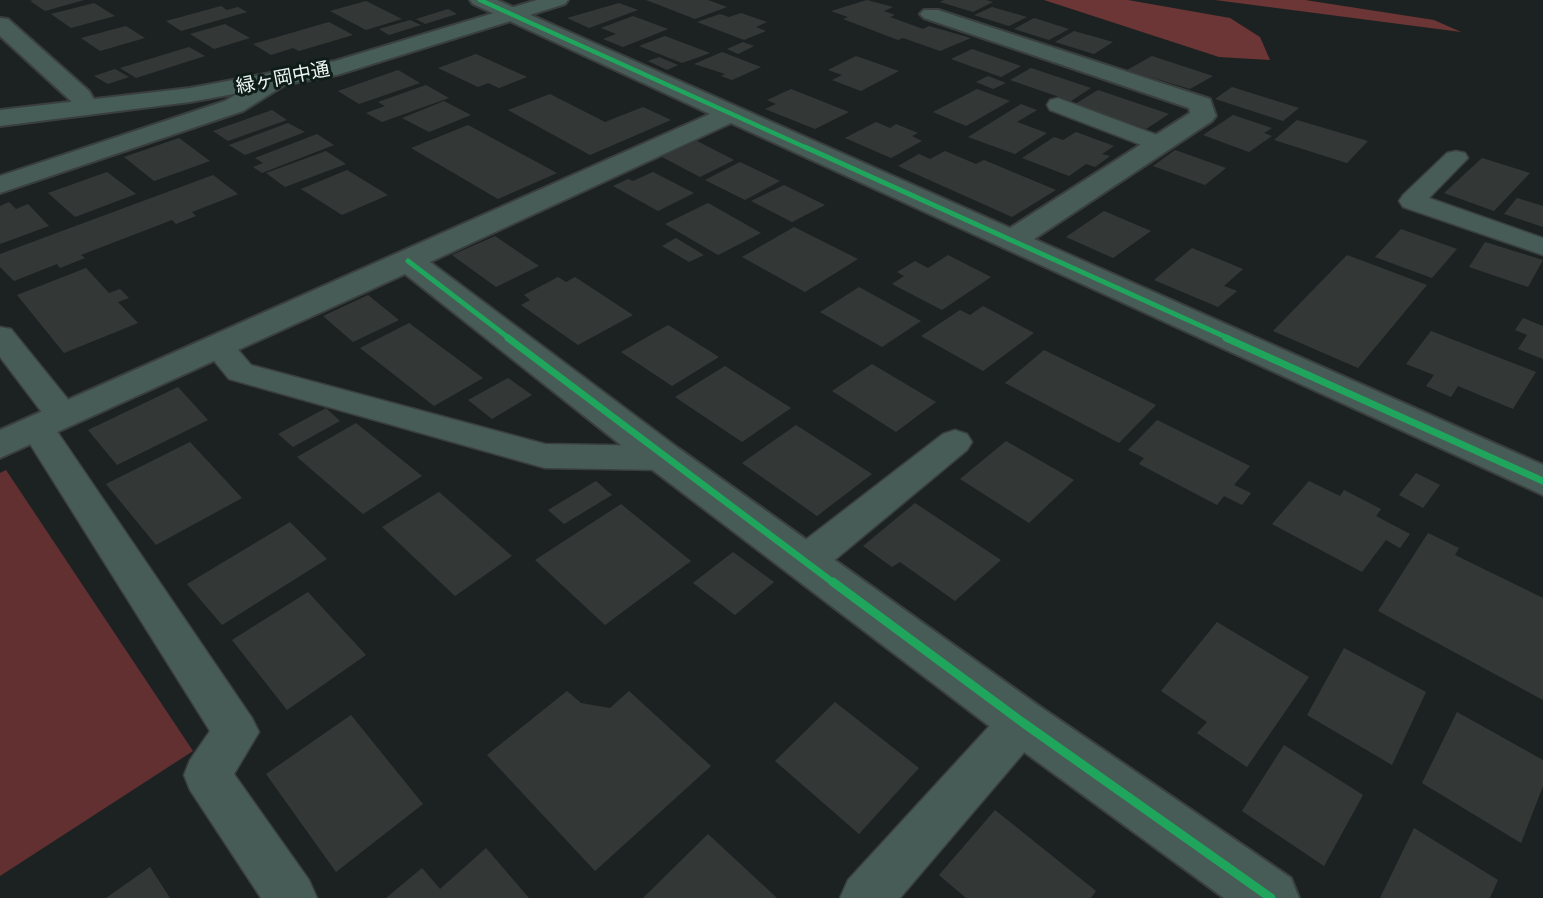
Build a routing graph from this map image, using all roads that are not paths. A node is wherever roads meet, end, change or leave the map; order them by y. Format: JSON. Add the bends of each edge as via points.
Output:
{"nodes":[{"id":1,"x":480,"y":0,"type":"edge"},
{"id":2,"x":558,"y":0,"type":"edge"},
{"id":3,"x":931,"y":14,"type":"dead end"},
{"id":4,"x":514,"y":15,"type":"junction"},
{"id":5,"x":0,"y":23,"type":"edge"},
{"id":6,"x":275,"y":81,"type":"junction"},
{"id":7,"x":1058,"y":105,"type":"dead end"},
{"id":8,"x":87,"y":108,"type":"junction"},
{"id":9,"x":733,"y":113,"type":"junction"},
{"id":10,"x":0,"y":118,"type":"edge"},
{"id":11,"x":1160,"y":144,"type":"junction"},
{"id":12,"x":1456,"y":158,"type":"dead end"},
{"id":13,"x":0,"y":185,"type":"edge"},
{"id":14,"x":1010,"y":241,"type":"junction"},
{"id":15,"x":1543,"y":247,"type":"edge"},
{"id":16,"x":408,"y":261,"type":"junction"},
{"id":17,"x":0,"y":336,"type":"edge"},
{"id":18,"x":218,"y":346,"type":"junction"},
{"id":19,"x":33,"y":430,"type":"edge"},
{"id":20,"x":955,"y":442,"type":"dead end"},
{"id":21,"x":664,"y":458,"type":"junction"},
{"id":22,"x":1543,"y":481,"type":"edge"},
{"id":23,"x":805,"y":562,"type":"junction"},
{"id":24,"x":1023,"y":722,"type":"junction"},
{"id":25,"x":291,"y":898,"type":"edge"},
{"id":26,"x":866,"y":898,"type":"edge"},
{"id":27,"x":1271,"y":898,"type":"edge"}],
"edges":[{"from":1,"to":4,"type":"street"},
{"from":2,"to":4,"type":"street","name":"緑ヶ岡中通"},
{"from":3,"to":11,"type":"street","via":[[1201,104],[1203,116]]},
{"from":4,"to":6,"type":"street","name":"緑ヶ岡中通","via":[[398,51]]},
{"from":4,"to":9,"type":"street"},
{"from":5,"to":8,"type":"street","via":[[80,96]]},
{"from":6,"to":8,"type":"street","name":"緑ヶ岡中通"},
{"from":6,"to":13,"type":"street","via":[[234,106]]},
{"from":7,"to":11,"type":"lane"},
{"from":8,"to":10,"type":"street","name":"緑ヶ岡中通"},
{"from":9,"to":14,"type":"street"},
{"from":9,"to":16,"type":"street"},
{"from":11,"to":14,"type":"street"},
{"from":12,"to":15,"type":"lane","via":[[1412,201]]},
{"from":14,"to":22,"type":"street"},
{"from":16,"to":18,"type":"street"},
{"from":16,"to":21,"type":"street"},
{"from":17,"to":19,"type":"lane"},
{"from":18,"to":19,"type":"street"},
{"from":18,"to":21,"type":"lane","via":[[240,372],[545,456]]},
{"from":19,"to":25,"type":"lane","via":[[236,732],[207,775]]},
{"from":20,"to":23,"type":"lane"},
{"from":21,"to":23,"type":"street"},
{"from":23,"to":24,"type":"street"},
{"from":24,"to":26,"type":"lane"},
{"from":24,"to":27,"type":"street"}]}
